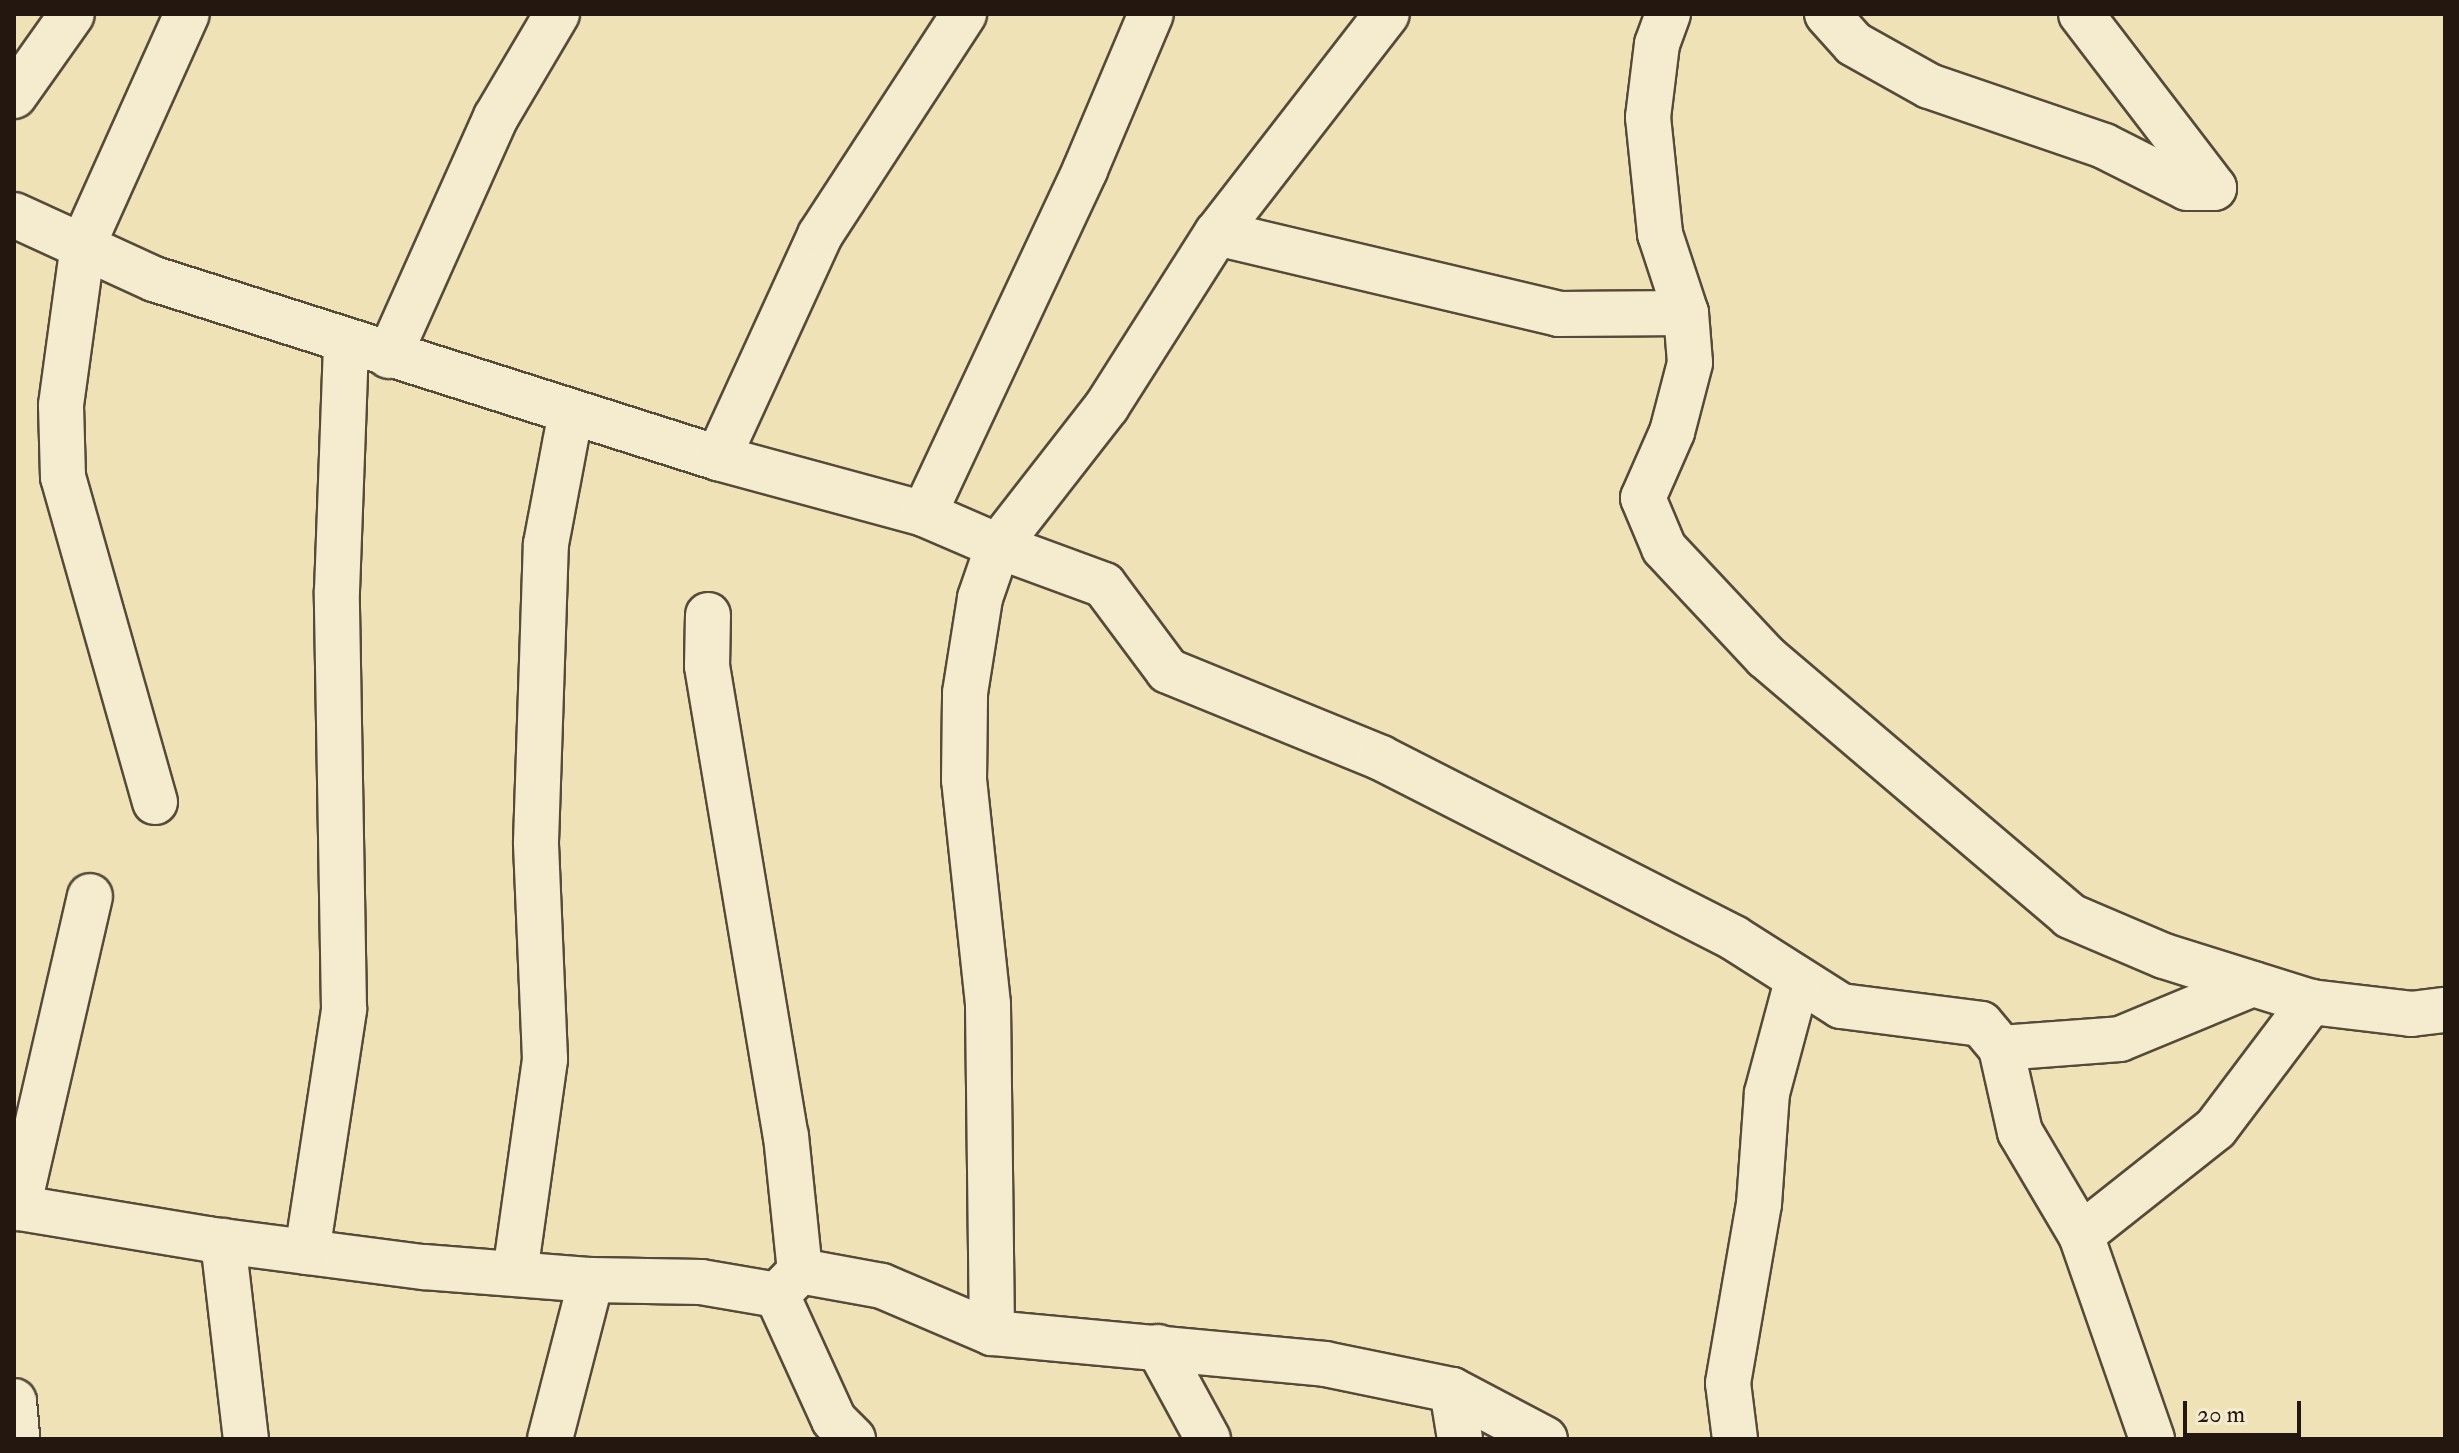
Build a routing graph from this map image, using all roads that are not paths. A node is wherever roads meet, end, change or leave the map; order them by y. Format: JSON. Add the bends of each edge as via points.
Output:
{"nodes":[{"id":1,"x":72,"y":14,"type":"edge"},
{"id":2,"x":187,"y":14,"type":"edge"},
{"id":3,"x":557,"y":14,"type":"edge"},
{"id":4,"x":964,"y":14,"type":"edge"},
{"id":5,"x":1151,"y":14,"type":"edge"},
{"id":6,"x":1387,"y":14,"type":"edge"},
{"id":7,"x":1668,"y":14,"type":"edge"},
{"id":8,"x":1827,"y":14,"type":"edge"},
{"id":9,"x":2081,"y":14,"type":"edge"},
{"id":10,"x":14,"y":96,"type":"edge"},
{"id":11,"x":14,"y":215,"type":"edge"},
{"id":12,"x":1217,"y":233,"type":"junction"},
{"id":13,"x":83,"y":245,"type":"junction"},
{"id":14,"x":1686,"y":313,"type":"junction"},
{"id":15,"x":346,"y":340,"type":"junction"},
{"id":16,"x":389,"y":356,"type":"junction"},
{"id":17,"x":571,"y":412,"type":"junction"},
{"id":18,"x":718,"y":458,"type":"junction"},
{"id":19,"x":924,"y":514,"type":"junction"},
{"id":20,"x":998,"y":546,"type":"junction"},
{"id":21,"x":708,"y":615,"type":"dead end"},
{"id":22,"x":155,"y":802,"type":"dead end"},
{"id":23,"x":90,"y":896,"type":"dead end"},
{"id":24,"x":1797,"y":981,"type":"junction"},
{"id":25,"x":2253,"y":984,"type":"junction"},
{"id":26,"x":2311,"y":1002,"type":"junction"},
{"id":27,"x":2445,"y":1010,"type":"edge"},
{"id":28,"x":2001,"y":1048,"type":"junction"},
{"id":29,"x":16,"y":1208,"type":"edge"},
{"id":30,"x":2081,"y":1235,"type":"junction"},
{"id":31,"x":223,"y":1241,"type":"junction"},
{"id":32,"x":307,"y":1252,"type":"junction"},
{"id":33,"x":515,"y":1273,"type":"junction"},
{"id":34,"x":591,"y":1280,"type":"junction"},
{"id":35,"x":788,"y":1283,"type":"junction"},
{"id":36,"x":992,"y":1333,"type":"junction"},
{"id":37,"x":1158,"y":1347,"type":"junction"},
{"id":38,"x":1452,"y":1390,"type":"junction"},
{"id":39,"x":14,"y":1401,"type":"edge"},
{"id":40,"x":17,"y":1439,"type":"edge"},
{"id":41,"x":246,"y":1439,"type":"edge"},
{"id":42,"x":550,"y":1439,"type":"edge"},
{"id":43,"x":853,"y":1439,"type":"edge"},
{"id":44,"x":1208,"y":1439,"type":"edge"},
{"id":45,"x":1460,"y":1439,"type":"edge"},
{"id":46,"x":1545,"y":1439,"type":"edge"},
{"id":47,"x":1735,"y":1439,"type":"edge"},
{"id":48,"x":2152,"y":1439,"type":"edge"}],
"edges":[{"from":1,"to":10,"type":"street"},
{"from":2,"to":13,"type":"street"},
{"from":3,"to":16,"type":"street","via":[[496,117]]},
{"from":4,"to":18,"type":"street","via":[[820,235]]},
{"from":5,"to":19,"type":"street","via":[[1085,170]]},
{"from":6,"to":12,"type":"street"},
{"from":7,"to":14,"type":"street","via":[[1657,44],[1648,117],[1660,234]]},
{"from":8,"to":9,"type":"street","via":[[1854,44],[1929,86],[2104,146],[2187,188],[2214,188]]},
{"from":11,"to":13,"type":"street"},
{"from":12,"to":14,"type":"street","via":[[1559,314]]},
{"from":12,"to":20,"type":"street","via":[[1107,406]]},
{"from":13,"to":15,"type":"street","via":[[154,279]]},
{"from":13,"to":22,"type":"street","via":[[61,405],[63,477]]},
{"from":14,"to":25,"type":"street","via":[[1690,363],[1672,432],[1643,498],[1664,548],[1766,657],[2070,916],[2164,956]]},
{"from":15,"to":16,"type":"street"},
{"from":15,"to":32,"type":"street","via":[[337,591],[344,1009]]},
{"from":16,"to":17,"type":"street"},
{"from":17,"to":18,"type":"street"},
{"from":17,"to":33,"type":"street","via":[[546,544],[536,842],[545,1059]]},
{"from":18,"to":19,"type":"street"},
{"from":19,"to":20,"type":"street"},
{"from":20,"to":24,"type":"street","via":[[1104,585],[1168,671],[1381,758],[1734,938]]},
{"from":20,"to":36,"type":"street","via":[[980,598],[964,707],[964,780],[988,1004]]},
{"from":21,"to":35,"type":"street","via":[[707,666],[786,1136]]},
{"from":23,"to":29,"type":"street"},
{"from":24,"to":28,"type":"street","via":[[1841,1006],[1981,1024]]},
{"from":24,"to":47,"type":"street","via":[[1767,1093],[1759,1204],[1728,1383]]},
{"from":25,"to":26,"type":"street"},
{"from":25,"to":28,"type":"street","via":[[2120,1039]]},
{"from":26,"to":27,"type":"street","via":[[2411,1014]]},
{"from":26,"to":30,"type":"street","via":[[2216,1128]]},
{"from":28,"to":30,"type":"street","via":[[2020,1132]]},
{"from":29,"to":31,"type":"street"},
{"from":30,"to":48,"type":"street"},
{"from":31,"to":32,"type":"street"},
{"from":31,"to":41,"type":"street"},
{"from":32,"to":33,"type":"street"},
{"from":33,"to":34,"type":"street"},
{"from":34,"to":35,"type":"street"},
{"from":34,"to":42,"type":"street"},
{"from":35,"to":36,"type":"street","via":[[882,1286]]},
{"from":35,"to":43,"type":"street","via":[[834,1420]]},
{"from":36,"to":37,"type":"street"},
{"from":37,"to":38,"type":"street","via":[[1325,1364]]},
{"from":37,"to":44,"type":"street"},
{"from":38,"to":45,"type":"street"},
{"from":38,"to":46,"type":"street"},
{"from":39,"to":40,"type":"street"}]}
